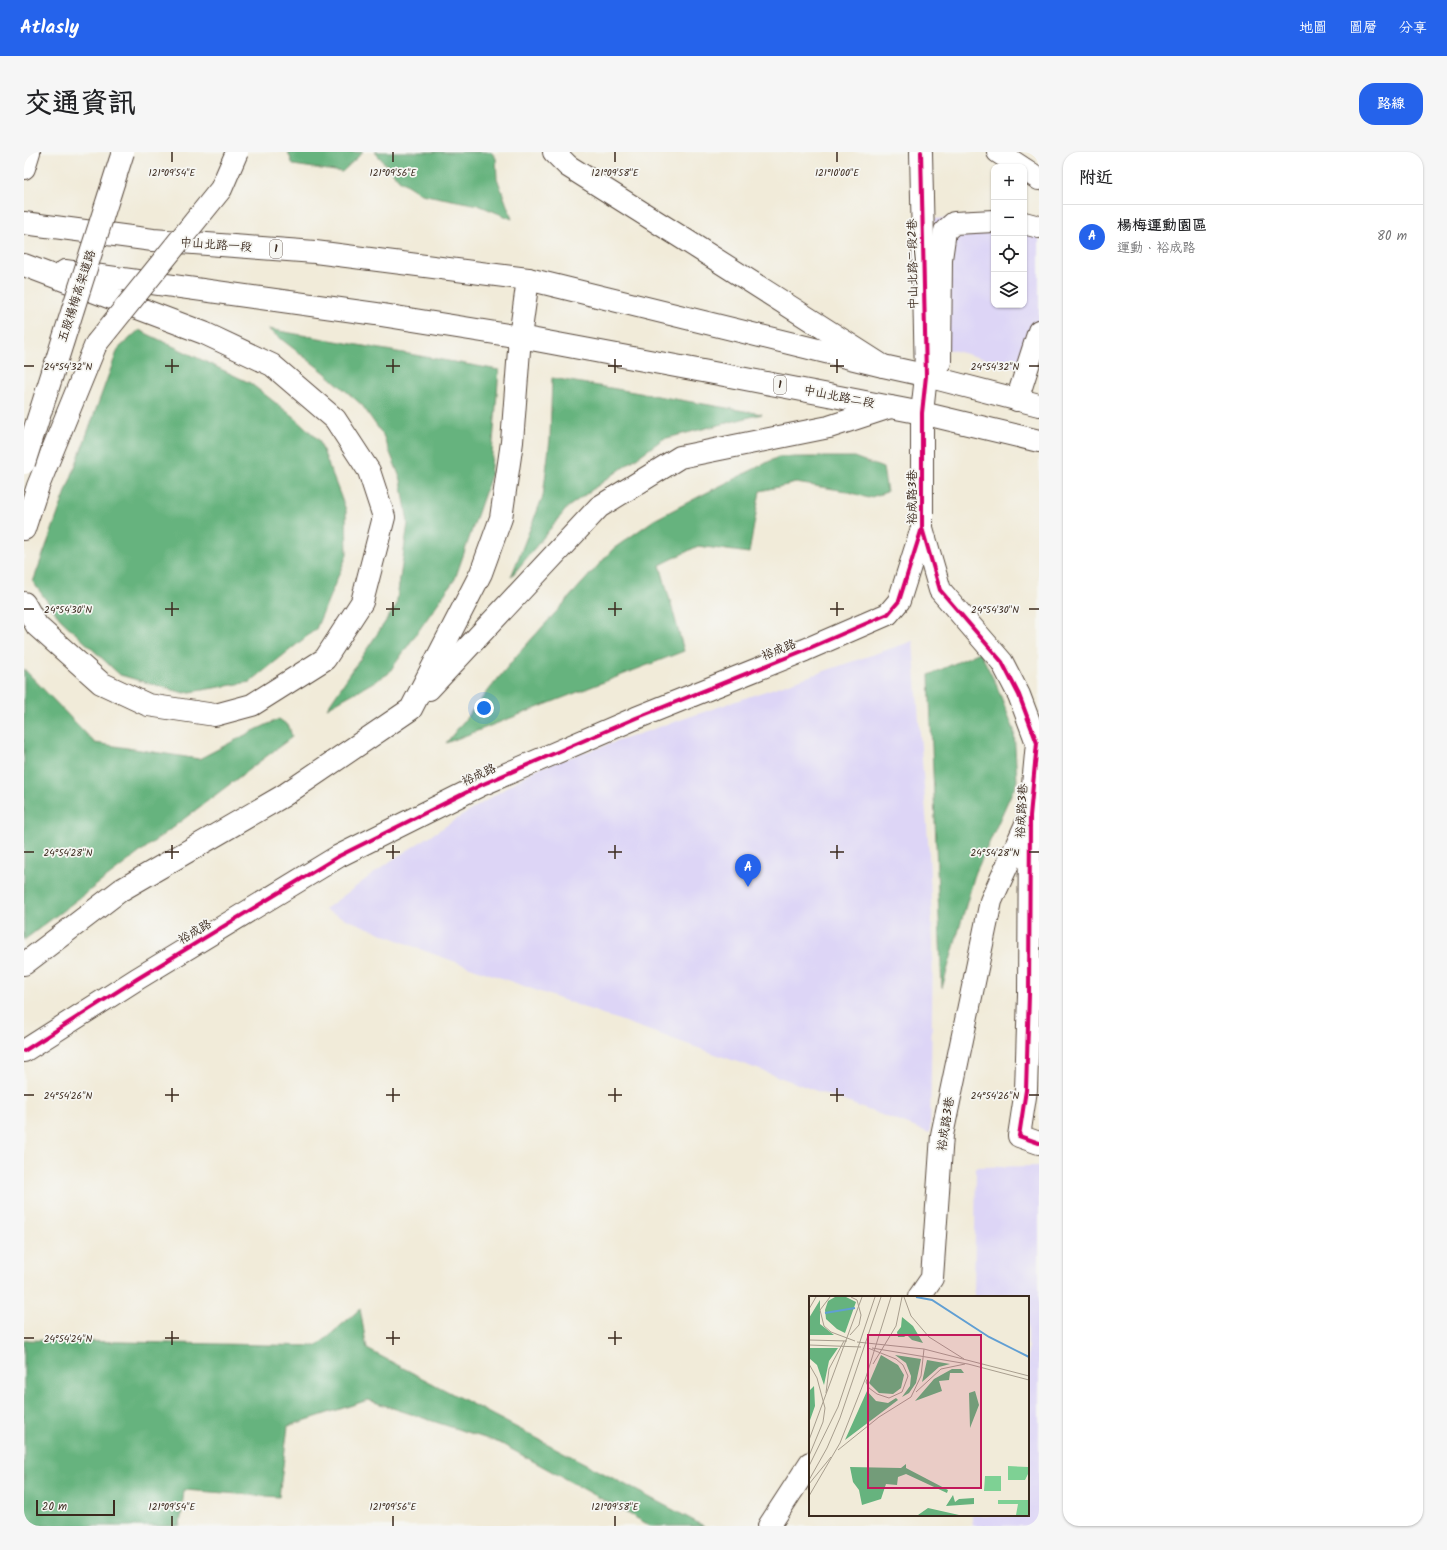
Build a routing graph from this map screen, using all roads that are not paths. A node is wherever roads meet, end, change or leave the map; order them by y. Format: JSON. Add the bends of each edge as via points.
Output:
{"nodes":[{"id":1,"x":123,"y":152,"type":"edge"},
{"id":2,"x":238,"y":152,"type":"edge"},
{"id":3,"x":554,"y":152,"type":"edge"},
{"id":4,"x":921,"y":152,"type":"edge"},
{"id":5,"x":998,"y":152,"type":"edge"},
{"id":6,"x":1016,"y":164,"type":"edge"},
{"id":7,"x":1027,"y":171,"type":"edge"},
{"id":8,"x":1039,"y":178,"type":"edge"},
{"id":9,"x":991,"y":222,"type":"edge"},
{"id":10,"x":24,"y":223,"type":"edge"},
{"id":11,"x":1027,"y":224,"type":"edge"},
{"id":12,"x":1039,"y":227,"type":"edge"},
{"id":13,"x":24,"y":265,"type":"edge"},
{"id":14,"x":528,"y":279,"type":"junction"},
{"id":15,"x":1039,"y":331,"type":"edge"},
{"id":16,"x":520,"y":337,"type":"junction"},
{"id":17,"x":883,"y":366,"type":"junction"},
{"id":18,"x":933,"y":377,"type":"junction"},
{"id":19,"x":1018,"y":400,"type":"junction"},
{"id":20,"x":1039,"y":405,"type":"edge"},
{"id":21,"x":890,"y":407,"type":"junction"},
{"id":22,"x":922,"y":413,"type":"junction"},
{"id":23,"x":1039,"y":441,"type":"edge"},
{"id":24,"x":24,"y":463,"type":"edge"},
{"id":25,"x":922,"y":528,"type":"junction"},
{"id":26,"x":24,"y":529,"type":"edge"},
{"id":27,"x":24,"y":603,"type":"edge"},
{"id":28,"x":411,"y":709,"type":"junction"},
{"id":29,"x":1030,"y":816,"type":"junction"},
{"id":30,"x":24,"y":964,"type":"edge"},
{"id":31,"x":24,"y":1051,"type":"edge"},
{"id":32,"x":1029,"y":1139,"type":"edge"},
{"id":33,"x":920,"y":1296,"type":"edge"},
{"id":34,"x":809,"y":1465,"type":"edge"},
{"id":35,"x":769,"y":1526,"type":"edge"}],
"edges":[{"from":1,"to":24,"type":"main road","name":"五股楊梅高架道路","bridge":true},
{"from":2,"to":26,"type":"main road","bridge":true,"via":[[221,189],[96,344],[38,486]]},
{"from":3,"to":17,"type":"main road","via":[[568,166]]},
{"from":4,"to":18,"type":"main road","name":"中山北路二段2巷"},
{"from":5,"to":6,"type":"main road"},
{"from":7,"to":8,"type":"main road"},
{"from":9,"to":18,"type":"main road","via":[[954,224],[945,231],[940,259]]},
{"from":10,"to":14,"type":"main road","name":"中山北路一段","number":"1","via":[[153,240],[315,252]]},
{"from":11,"to":12,"type":"main road"},
{"from":13,"to":16,"type":"main road","number":"1","via":[[376,314]]},
{"from":13,"to":27,"type":"main road","via":[[204,333],[272,365],[335,418],[369,472],[384,517],[362,602],[325,659],[252,706],[215,715],[148,706],[101,683],[36,626]]},
{"from":14,"to":16,"type":"main road"},
{"from":14,"to":17,"type":"main road","number":"1"},
{"from":15,"to":19,"type":"main road"},
{"from":16,"to":21,"type":"main road","name":"中山北路二段","number":"1"},
{"from":16,"to":28,"type":"main road","via":[[512,442],[501,518],[480,573]]},
{"from":17,"to":18,"type":"main road","number":"1"},
{"from":18,"to":19,"type":"main road","number":"1"},
{"from":18,"to":22,"type":"main road","name":"裕成路3巷"},
{"from":19,"to":20,"type":"main road","number":"1"},
{"from":21,"to":22,"type":"main road","name":"中山北路二段","number":"1"},
{"from":21,"to":28,"type":"main road","via":[[829,427],[680,458],[599,507]]},
{"from":22,"to":23,"type":"main road","name":"中山北路二段","number":"1"},
{"from":22,"to":25,"type":"main road","name":"裕成路3巷"},
{"from":25,"to":29,"type":"main road","name":"裕成路3巷","via":[[940,590],[1002,662],[1020,694],[1037,743]]},
{"from":25,"to":31,"type":"main road","name":"裕成路","via":[[899,601],[888,614],[481,785],[339,856]]},
{"from":28,"to":30,"type":"main road","via":[[283,796],[121,890]]},
{"from":29,"to":32,"type":"main road","name":"裕成路3巷","via":[[1026,1090]]},
{"from":29,"to":33,"type":"main road","name":"裕成路3巷","via":[[991,901],[942,1135],[932,1278]]},
{"from":34,"to":35,"type":"main road"}]}
